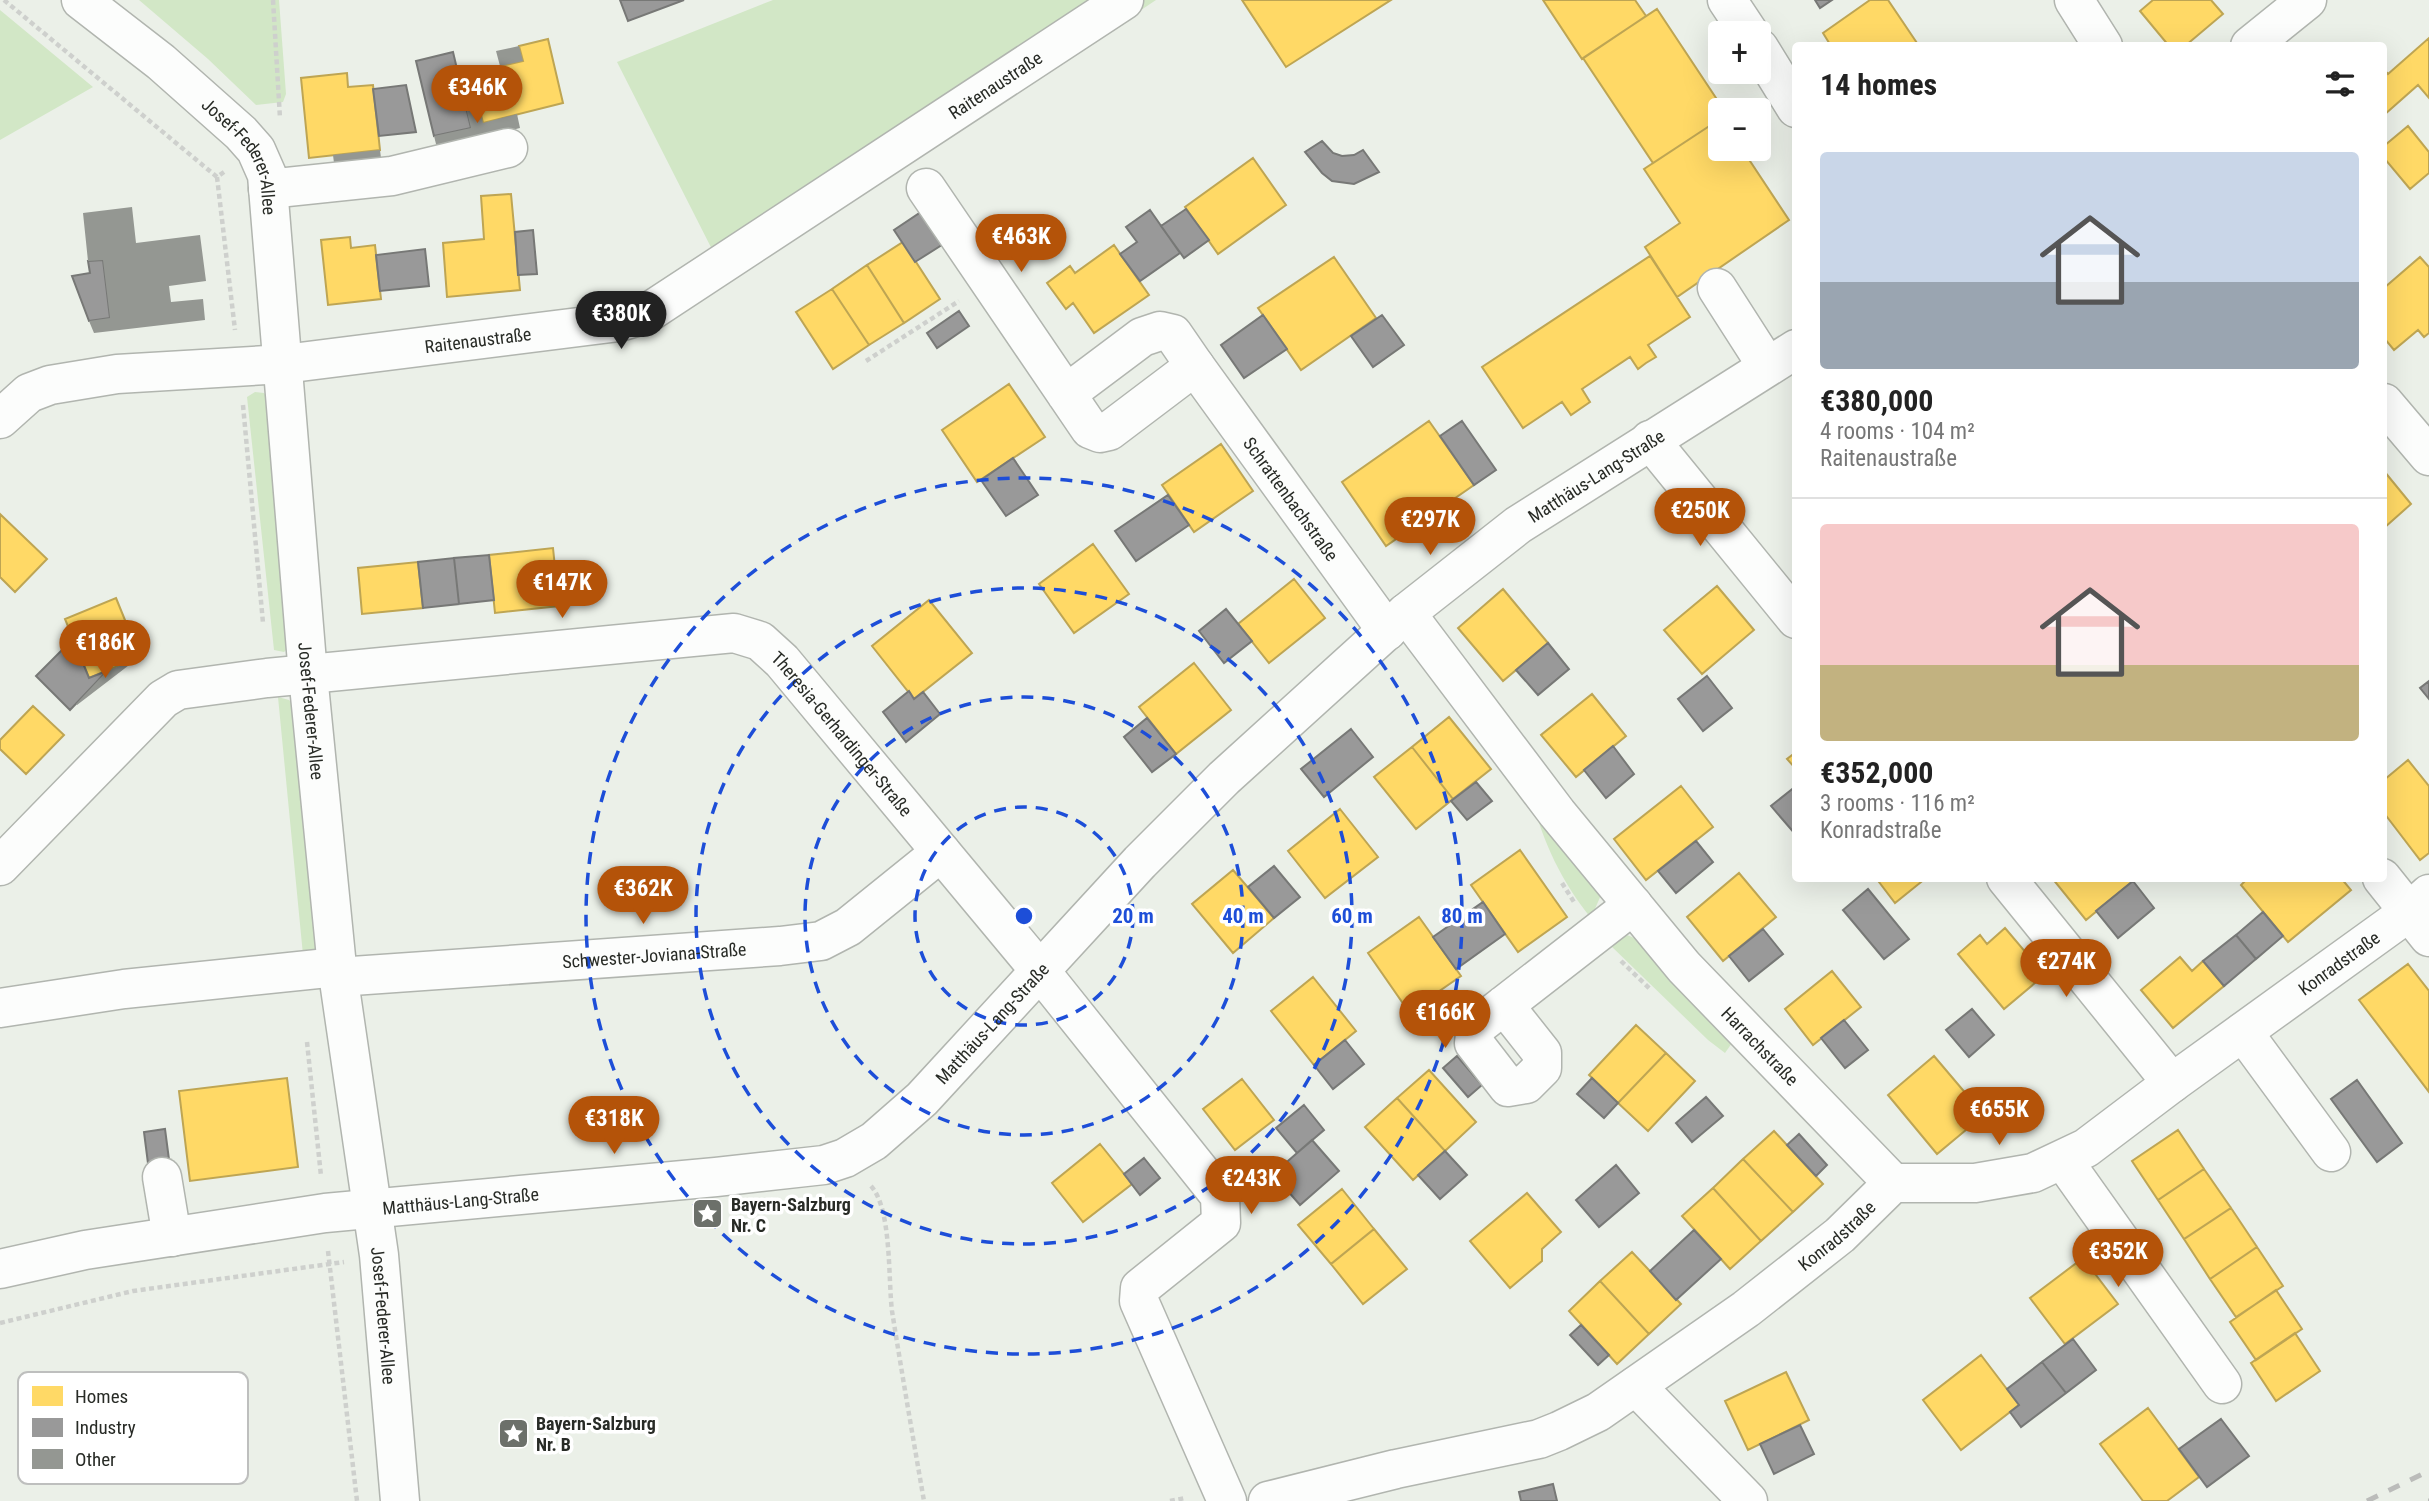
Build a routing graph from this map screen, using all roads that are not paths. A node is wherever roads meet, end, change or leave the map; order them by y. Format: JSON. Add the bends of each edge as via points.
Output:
{"nodes":[{"id":1,"x":81,"y":0,"type":"edge"},
{"id":2,"x":1124,"y":0,"type":"edge"},
{"id":3,"x":1727,"y":0,"type":"edge"},
{"id":4,"x":2074,"y":0,"type":"edge"},
{"id":5,"x":2307,"y":0,"type":"edge"},
{"id":6,"x":1741,"y":21,"type":"edge"},
{"id":7,"x":2100,"y":42,"type":"edge"},
{"id":8,"x":2255,"y":42,"type":"edge"},
{"id":9,"x":1771,"y":67,"type":"edge"},
{"id":10,"x":1792,"y":102,"type":"edge"},
{"id":11,"x":508,"y":149,"type":"dead end"},
{"id":12,"x":926,"y":188,"type":"dead end"},
{"id":13,"x":268,"y":189,"type":"junction"},
{"id":14,"x":1717,"y":288,"type":"dead end"},
{"id":15,"x":1781,"y":358,"type":"edge"},
{"id":16,"x":284,"y":364,"type":"junction"},
{"id":17,"x":1195,"y":366,"type":"junction"},
{"id":18,"x":1066,"y":394,"type":"junction"},
{"id":19,"x":2387,"y":407,"type":"edge"},
{"id":20,"x":0,"y":419,"type":"edge"},
{"id":21,"x":1650,"y":440,"type":"junction"},
{"id":22,"x":2429,"y":456,"type":"edge"},
{"id":23,"x":1792,"y":614,"type":"edge"},
{"id":24,"x":1397,"y":622,"type":"junction"},
{"id":25,"x":308,"y":675,"type":"junction"},
{"id":26,"x":941,"y":852,"type":"junction"},
{"id":27,"x":0,"y":866,"type":"edge"},
{"id":28,"x":2009,"y":882,"type":"edge"},
{"id":29,"x":2386,"y":882,"type":"edge"},
{"id":30,"x":1633,"y":905,"type":"junction"},
{"id":31,"x":2422,"y":914,"type":"edge"},
{"id":32,"x":337,"y":972,"type":"junction"},
{"id":33,"x":1041,"y":972,"type":"junction"},
{"id":34,"x":1504,"y":1005,"type":"dead end"},
{"id":35,"x":0,"y":1008,"type":"edge"},
{"id":36,"x":2243,"y":1032,"type":"junction"},
{"id":37,"x":2172,"y":1083,"type":"junction"},
{"id":38,"x":2331,"y":1152,"type":"dead end"},
{"id":39,"x":2063,"y":1160,"type":"junction"},
{"id":40,"x":162,"y":1177,"type":"dead end"},
{"id":41,"x":1893,"y":1183,"type":"junction"},
{"id":42,"x":372,"y":1209,"type":"junction"},
{"id":43,"x":172,"y":1237,"type":"junction"},
{"id":44,"x":1,"y":1266,"type":"edge"},
{"id":45,"x":2222,"y":1384,"type":"dead end"},
{"id":46,"x":1636,"y":1386,"type":"junction"},
{"id":47,"x":400,"y":1501,"type":"edge"},
{"id":48,"x":1227,"y":1501,"type":"edge"},
{"id":49,"x":1268,"y":1501,"type":"edge"},
{"id":50,"x":1748,"y":1501,"type":"edge"}],
"edges":[{"from":1,"to":13,"type":"street","name":"Josef-Federer-Allee","via":[[241,133],[257,150]]},
{"from":2,"to":16,"type":"street","name":"Raitenaustraße","via":[[646,314]]},
{"from":3,"to":6,"type":"street"},
{"from":4,"to":7,"type":"street"},
{"from":5,"to":8,"type":"street"},
{"from":9,"to":10,"type":"street"},
{"from":11,"to":13,"type":"street","via":[[392,176]]},
{"from":12,"to":18,"type":"street"},
{"from":13,"to":16,"type":"street","name":"Josef-Federer-Allee"},
{"from":14,"to":15,"type":"street"},
{"from":15,"to":21,"type":"street","name":"Matthäus-Lang-Straße"},
{"from":16,"to":20,"type":"street","name":"Raitenaustraße","via":[[117,374],[50,385],[29,393]]},
{"from":16,"to":25,"type":"street","name":"Josef-Federer-Allee"},
{"from":17,"to":18,"type":"street","name":"Schrattenbachstraße","via":[[1173,334],[1160,331],[1142,337]]},
{"from":17,"to":18,"type":"street","via":[[1109,431],[1100,433],[1090,429]]},
{"from":17,"to":24,"type":"street","name":"Schrattenbachstraße"},
{"from":19,"to":22,"type":"street"},
{"from":21,"to":23,"type":"street"},
{"from":21,"to":24,"type":"street","name":"Matthäus-Lang-Straße","via":[[1518,525]]},
{"from":24,"to":30,"type":"street","name":"Harrachstraße"},
{"from":24,"to":33,"type":"street","name":"Matthäus-Lang-Straße","via":[[1224,778]]},
{"from":25,"to":26,"type":"street","name":"Theresia-Gerhardinger-Straße","via":[[734,633],[760,641],[782,661]]},
{"from":25,"to":27,"type":"street","name":"Theresia-Gerhardinger-Straße","via":[[178,690],[163,698]]},
{"from":25,"to":32,"type":"street","name":"Josef-Federer-Allee"},
{"from":26,"to":32,"type":"street","name":"Schwester-Joviana-Straße","via":[[848,927],[821,941]]},
{"from":26,"to":33,"type":"street","name":"Theresia-Gerhardinger-Straße"},
{"from":28,"to":37,"type":"street"},
{"from":29,"to":31,"type":"street"},
{"from":30,"to":34,"type":"street"},
{"from":30,"to":41,"type":"street","name":"Harrachstraße","via":[[1684,967]]},
{"from":31,"to":36,"type":"street","name":"Konradstraße"},
{"from":32,"to":35,"type":"street","name":"Schwester-Joviana-Straße","via":[[124,989]]},
{"from":32,"to":42,"type":"street","name":"Josef-Federer-Allee"},
{"from":33,"to":42,"type":"street","name":"Matthäus-Lang-Straße","via":[[922,1099],[845,1158],[824,1165]]},
{"from":33,"to":48,"type":"street","name":"Theresia-Gerhardinger-Straße","via":[[1220,1196],[1221,1223],[1140,1288],[1139,1301]]},
{"from":36,"to":37,"type":"street","name":"Konradstraße"},
{"from":36,"to":38,"type":"street"},
{"from":37,"to":39,"type":"street","name":"Konradstraße"},
{"from":39,"to":41,"type":"street","name":"Konradstraße","via":[[2033,1173],[1975,1182]]},
{"from":39,"to":45,"type":"street"},
{"from":40,"to":43,"type":"street"},
{"from":41,"to":46,"type":"street","name":"Konradstraße","via":[[1840,1235],[1757,1301]]},
{"from":42,"to":43,"type":"street","name":"Matthäus-Lang-Straße"},
{"from":42,"to":47,"type":"street","name":"Josef-Federer-Allee"},
{"from":43,"to":44,"type":"street","name":"Matthäus-Lang-Straße"},
{"from":46,"to":49,"type":"street","name":"Konradstraße","via":[[1598,1412],[1539,1439]]},
{"from":46,"to":50,"type":"street"}]}
